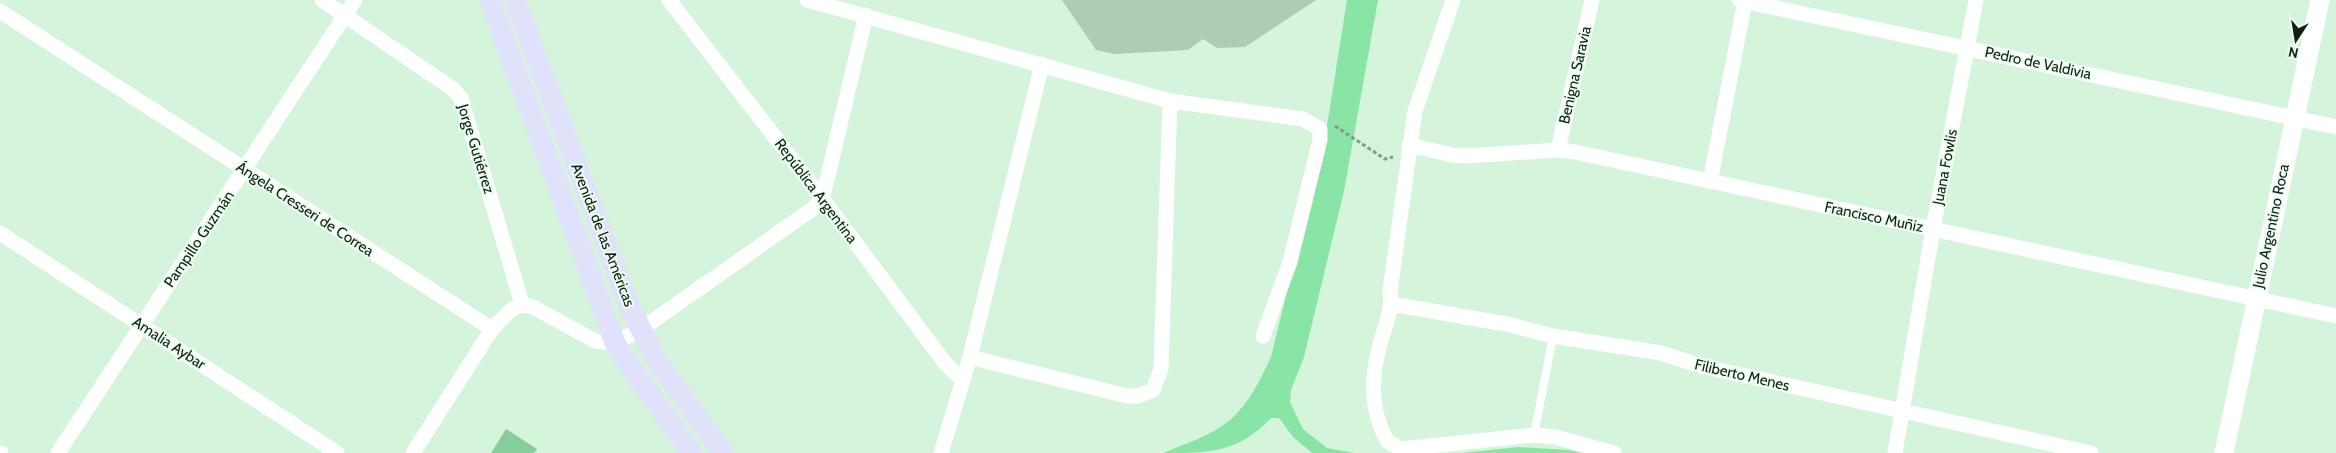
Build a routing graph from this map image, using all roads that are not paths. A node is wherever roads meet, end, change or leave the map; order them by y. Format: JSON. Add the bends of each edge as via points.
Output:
{"nodes":[{"id":1,"x":322,"y":0,"type":"edge"},
{"id":2,"x":355,"y":0,"type":"edge"},
{"id":3,"x":490,"y":0,"type":"edge"},
{"id":4,"x":515,"y":0,"type":"edge"},
{"id":5,"x":668,"y":0,"type":"edge"},
{"id":6,"x":807,"y":0,"type":"edge"},
{"id":7,"x":1453,"y":0,"type":"edge"},
{"id":8,"x":1592,"y":0,"type":"edge"},
{"id":9,"x":1976,"y":0,"type":"edge"},
{"id":10,"x":2320,"y":0,"type":"edge"},
{"id":11,"x":1742,"y":1,"type":"edge"},
{"id":12,"x":0,"y":11,"type":"edge"},
{"id":13,"x":345,"y":15,"type":"junction"},
{"id":14,"x":866,"y":15,"type":"junction"},
{"id":15,"x":1967,"y":48,"type":"junction"},
{"id":16,"x":1042,"y":64,"type":"junction"},
{"id":17,"x":1170,"y":101,"type":"junction"},
{"id":18,"x":2294,"y":118,"type":"junction"},
{"id":19,"x":2336,"y":127,"type":"edge"},
{"id":20,"x":1408,"y":149,"type":"junction"},
{"id":21,"x":1558,"y":150,"type":"junction"},
{"id":22,"x":245,"y":170,"type":"junction"},
{"id":23,"x":1710,"y":182,"type":"junction"},
{"id":24,"x":822,"y":198,"type":"junction"},
{"id":25,"x":1933,"y":229,"type":"junction"},
{"id":26,"x":0,"y":233,"type":"edge"},
{"id":27,"x":2256,"y":299,"type":"junction"},
{"id":28,"x":522,"y":304,"type":"junction"},
{"id":29,"x":1392,"y":304,"type":"junction"},
{"id":30,"x":2336,"y":316,"type":"edge"},
{"id":31,"x":142,"y":325,"type":"junction"},
{"id":32,"x":492,"y":329,"type":"junction"},
{"id":33,"x":640,"y":330,"type":"junction"},
{"id":34,"x":1263,"y":336,"type":"dead end"},
{"id":35,"x":1553,"y":336,"type":"junction"},
{"id":36,"x":615,"y":343,"type":"junction"},
{"id":37,"x":970,"y":357,"type":"junction"},
{"id":38,"x":963,"y":381,"type":"junction"},
{"id":39,"x":1902,"y":412,"type":"junction"},
{"id":40,"x":1534,"y":435,"type":"junction"},
{"id":41,"x":58,"y":453,"type":"edge"},
{"id":42,"x":337,"y":453,"type":"edge"},
{"id":43,"x":413,"y":453,"type":"edge"},
{"id":44,"x":692,"y":453,"type":"edge"},
{"id":45,"x":723,"y":453,"type":"edge"},
{"id":46,"x":941,"y":453,"type":"edge"},
{"id":47,"x":1614,"y":453,"type":"edge"},
{"id":48,"x":1895,"y":453,"type":"edge"},
{"id":49,"x":2091,"y":453,"type":"edge"},
{"id":50,"x":2224,"y":453,"type":"edge"}],
"edges":[{"from":1,"to":13,"type":"street","name":"Jorge Gutiérrez"},
{"from":2,"to":13,"type":"street","name":"Pampillo Guzmán"},
{"from":3,"to":36,"type":"main road","name":"Avenida de las Américas"},
{"from":4,"to":33,"type":"main road","name":"Avenida de las Américas"},
{"from":5,"to":24,"type":"street","name":"República Argentina"},
{"from":6,"to":14,"type":"street"},
{"from":7,"to":20,"type":"street","via":[[1415,111]]},
{"from":8,"to":21,"type":"street","name":"Benigna Saravia"},
{"from":9,"to":15,"type":"street","name":"Juana Fowlis"},
{"from":10,"to":18,"type":"street","name":"Julio Argentino Roca"},
{"from":11,"to":15,"type":"street","name":"Pedro de Valdivia"},
{"from":11,"to":23,"type":"street"},
{"from":12,"to":22,"type":"street","name":"Ángela Cresseri de Correa"},
{"from":13,"to":22,"type":"street","name":"Pampillo Guzmán"},
{"from":13,"to":28,"type":"street","name":"Jorge Gutiérrez","via":[[453,89],[461,98]]},
{"from":14,"to":16,"type":"street"},
{"from":14,"to":24,"type":"street"},
{"from":15,"to":18,"type":"street","name":"Pedro de Valdivia"},
{"from":15,"to":25,"type":"street","name":"Juana Fowlis"},
{"from":16,"to":17,"type":"street"},
{"from":16,"to":37,"type":"street"},
{"from":17,"to":34,"type":"street","via":[[1303,119],[1320,129],[1290,262]]},
{"from":17,"to":37,"type":"street","via":[[1162,369],[1153,390],[1127,396]]},
{"from":18,"to":19,"type":"street","name":"Pedro de Valdivia"},
{"from":18,"to":27,"type":"street","name":"Julio Argentino Roca"},
{"from":20,"to":21,"type":"street","name":"Francisco Muñiz","via":[[1466,156]]},
{"from":20,"to":29,"type":"street","via":[[1390,291]]},
{"from":21,"to":23,"type":"street","name":"Francisco Muñiz"},
{"from":22,"to":31,"type":"street","name":"Pampillo Guzmán"},
{"from":22,"to":32,"type":"street","name":"Ángela Cresseri de Correa"},
{"from":23,"to":25,"type":"street","name":"Francisco Muñiz"},
{"from":24,"to":33,"type":"street","via":[[807,214]]},
{"from":24,"to":38,"type":"street","name":"República Argentina","via":[[945,363]]},
{"from":25,"to":27,"type":"street","name":"Francisco Muñiz"},
{"from":25,"to":39,"type":"street","name":"Juana Fowlis"},
{"from":26,"to":31,"type":"street","name":"Amalia Aybar"},
{"from":27,"to":30,"type":"street","name":"Francisco Muñiz"},
{"from":27,"to":50,"type":"street","name":"Julio Argentino Roca"},
{"from":28,"to":32,"type":"street"},
{"from":28,"to":36,"type":"street","via":[[595,341]]},
{"from":29,"to":35,"type":"street","name":"Filiberto Menes","via":[[1506,324]]},
{"from":29,"to":40,"type":"street","via":[[1374,384],[1377,418],[1388,442],[1413,449]]},
{"from":31,"to":41,"type":"street","name":"Pampillo Guzmán"},
{"from":31,"to":42,"type":"street","name":"Amalia Aybar"},
{"from":32,"to":43,"type":"street"},
{"from":33,"to":36,"type":"street"},
{"from":33,"to":45,"type":"main road","name":"Avenida de las Américas","via":[[658,362]]},
{"from":35,"to":39,"type":"street","name":"Filiberto Menes","via":[[1661,353],[1701,366]]},
{"from":35,"to":40,"type":"lane"},
{"from":36,"to":44,"type":"main road","name":"Avenida de las Américas"},
{"from":37,"to":38,"type":"street"},
{"from":38,"to":46,"type":"street"},
{"from":39,"to":48,"type":"street","name":"Juana Fowlis"},
{"from":39,"to":49,"type":"street","name":"Filiberto Menes"},
{"from":40,"to":47,"type":"street","via":[[1555,437]]}]}
